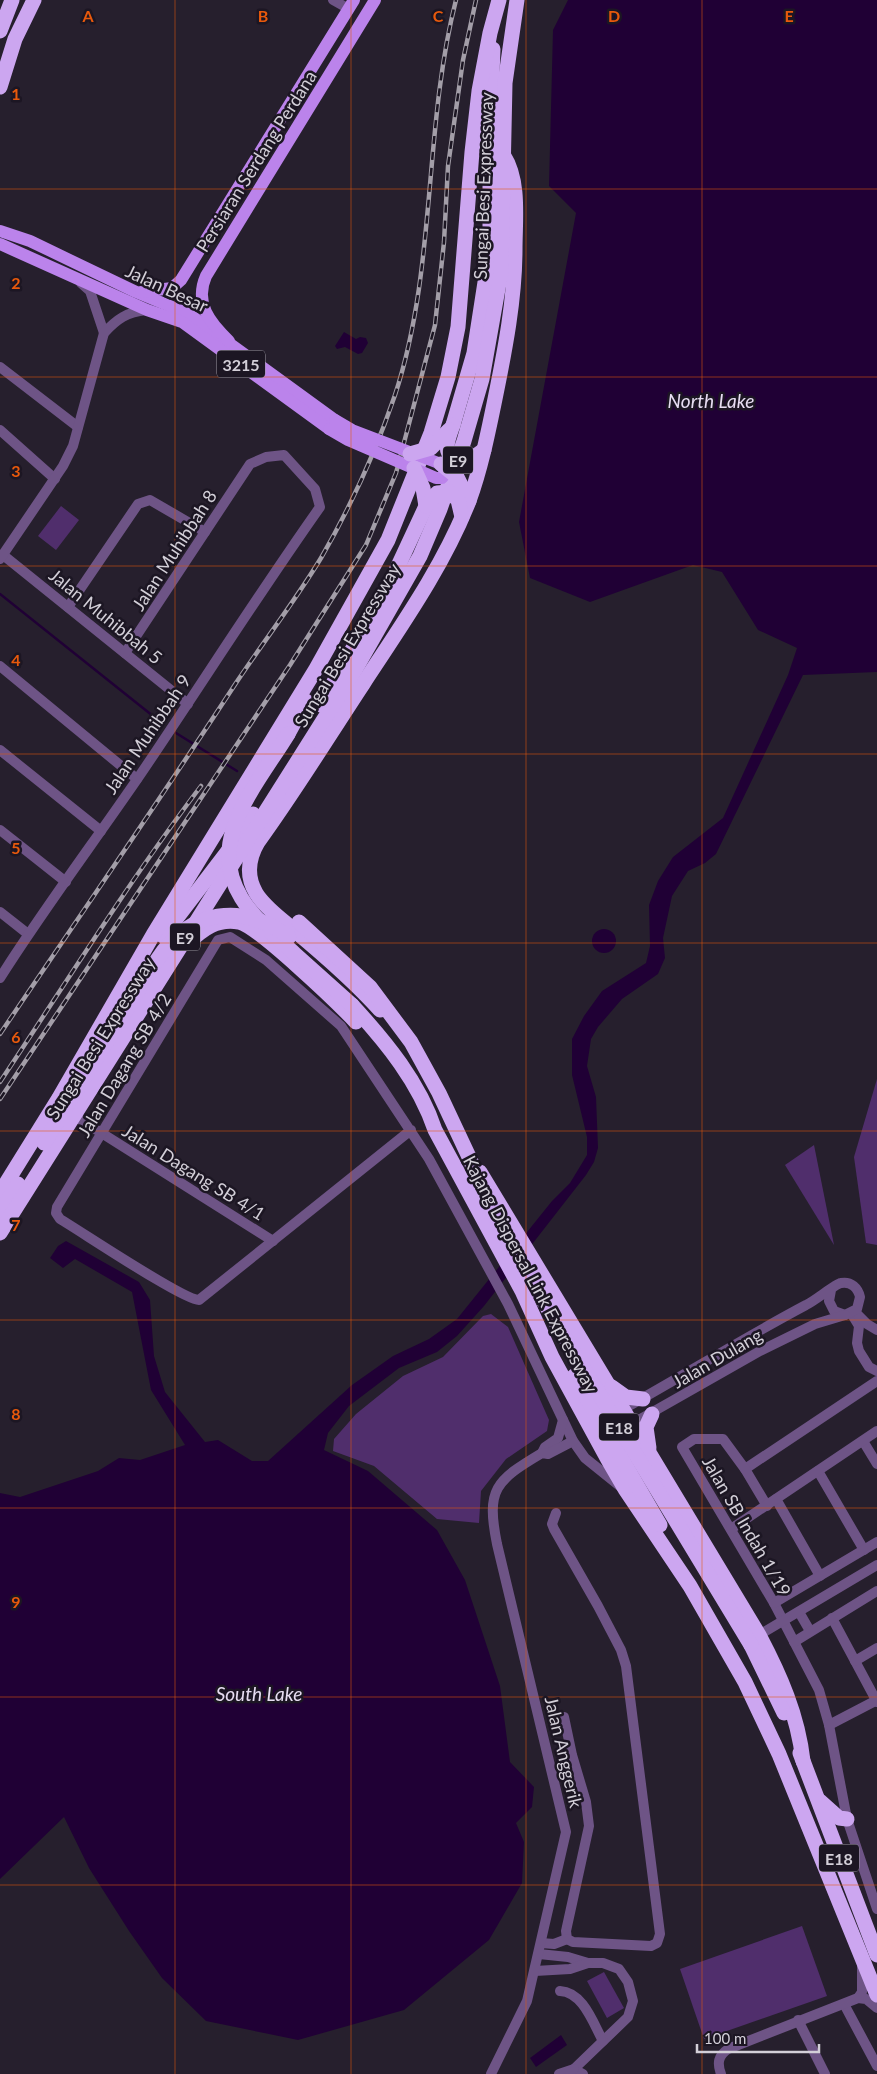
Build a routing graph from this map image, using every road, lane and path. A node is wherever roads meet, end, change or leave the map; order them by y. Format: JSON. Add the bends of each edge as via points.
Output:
{"nodes":[{"id":1,"x":12,"y":0,"type":"edge"},
{"id":2,"x":34,"y":0,"type":"edge"},
{"id":3,"x":333,"y":0,"type":"edge"},
{"id":4,"x":375,"y":0,"type":"edge"},
{"id":5,"x":499,"y":0,"type":"edge"},
{"id":6,"x":517,"y":0,"type":"edge"},
{"id":7,"x":351,"y":4,"type":"edge"},
{"id":8,"x":0,"y":31,"type":"edge"},
{"id":9,"x":356,"y":31,"type":"junction"},
{"id":10,"x":334,"y":32,"type":"junction"},
{"id":11,"x":490,"y":33,"type":"junction"},
{"id":12,"x":0,"y":86,"type":"edge"},
{"id":13,"x":306,"y":111,"type":"junction"},
{"id":14,"x":281,"y":117,"type":"junction"},
{"id":15,"x":504,"y":156,"type":"junction"},
{"id":16,"x":254,"y":160,"type":"junction"},
{"id":17,"x":261,"y":177,"type":"junction"},
{"id":18,"x":239,"y":184,"type":"junction"},
{"id":19,"x":0,"y":231,"type":"edge"},
{"id":20,"x":0,"y":244,"type":"edge"},
{"id":21,"x":76,"y":278,"type":"junction"},
{"id":22,"x":136,"y":292,"type":"junction"},
{"id":23,"x":147,"y":310,"type":"junction"},
{"id":24,"x":104,"y":333,"type":"junction"},
{"id":25,"x":229,"y":341,"type":"junction"},
{"id":26,"x":0,"y":366,"type":"edge"},
{"id":27,"x":332,"y":424,"type":"junction"},
{"id":28,"x":453,"y":425,"type":"junction"},
{"id":29,"x":78,"y":427,"type":"junction"},
{"id":30,"x":0,"y":430,"type":"edge"},
{"id":31,"x":484,"y":450,"type":"junction"},
{"id":32,"x":412,"y":461,"type":"junction"},
{"id":33,"x":441,"y":464,"type":"joint"},
{"id":34,"x":55,"y":479,"type":"junction"},
{"id":35,"x":469,"y":501,"type":"junction"},
{"id":36,"x":426,"y":506,"type":"junction"},
{"id":37,"x":320,"y":507,"type":"joint"},
{"id":38,"x":462,"y":516,"type":"junction"},
{"id":39,"x":205,"y":532,"type":"junction"},
{"id":40,"x":2,"y":551,"type":"edge"},
{"id":41,"x":374,"y":567,"type":"junction"},
{"id":42,"x":68,"y":607,"type":"junction"},
{"id":43,"x":354,"y":647,"type":"junction"},
{"id":44,"x":125,"y":653,"type":"junction"},
{"id":45,"x":0,"y":666,"type":"edge"},
{"id":46,"x":360,"y":688,"type":"junction"},
{"id":47,"x":188,"y":704,"type":"junction"},
{"id":48,"x":288,"y":734,"type":"junction"},
{"id":49,"x":316,"y":734,"type":"junction"},
{"id":50,"x":0,"y":750,"type":"edge"},
{"id":51,"x":137,"y":779,"type":"junction"},
{"id":52,"x":275,"y":820,"type":"junction"},
{"id":53,"x":0,"y":830,"type":"edge"},
{"id":54,"x":101,"y":831,"type":"junction"},
{"id":55,"x":66,"y":882,"type":"junction"},
{"id":56,"x":0,"y":912,"type":"edge"},
{"id":57,"x":28,"y":934,"type":"junction"},
{"id":58,"x":170,"y":961,"type":"junction"},
{"id":59,"x":0,"y":978,"type":"edge"},
{"id":60,"x":114,"y":1006,"type":"junction"},
{"id":61,"x":73,"y":1115,"type":"junction"},
{"id":62,"x":411,"y":1130,"type":"junction"},
{"id":63,"x":435,"y":1130,"type":"junction"},
{"id":64,"x":101,"y":1133,"type":"junction"},
{"id":65,"x":0,"y":1194,"type":"edge"},
{"id":66,"x":489,"y":1207,"type":"junction"},
{"id":67,"x":0,"y":1212,"type":"edge"},
{"id":68,"x":0,"y":1233,"type":"edge"},
{"id":69,"x":273,"y":1241,"type":"junction"},
{"id":70,"x":831,"y":1290,"type":"junction"},
{"id":71,"x":522,"y":1292,"type":"junction"},
{"id":72,"x":850,"y":1313,"type":"junction"},
{"id":73,"x":877,"y":1330,"type":"edge"},
{"id":74,"x":702,"y":1365,"type":"junction"},
{"id":75,"x":877,"y":1371,"type":"edge"},
{"id":76,"x":603,"y":1376,"type":"junction"},
{"id":77,"x":710,"y":1381,"type":"junction"},
{"id":78,"x":877,"y":1381,"type":"edge"},
{"id":79,"x":582,"y":1389,"type":"junction"},
{"id":80,"x":642,"y":1399,"type":"junction"},
{"id":81,"x":623,"y":1410,"type":"junction"},
{"id":82,"x":652,"y":1414,"type":"junction"},
{"id":83,"x":563,"y":1420,"type":"junction"},
{"id":84,"x":600,"y":1422,"type":"junction"},
{"id":85,"x":632,"y":1425,"type":"junction"},
{"id":86,"x":877,"y":1431,"type":"edge"},
{"id":87,"x":609,"y":1437,"type":"junction"},
{"id":88,"x":573,"y":1441,"type":"junction"},
{"id":89,"x":863,"y":1441,"type":"junction"},
{"id":90,"x":542,"y":1453,"type":"junction"},
{"id":91,"x":648,"y":1453,"type":"junction"},
{"id":92,"x":622,"y":1460,"type":"junction"},
{"id":93,"x":877,"y":1464,"type":"edge"},
{"id":94,"x":745,"y":1469,"type":"junction"},
{"id":95,"x":818,"y":1471,"type":"junction"},
{"id":96,"x":625,"y":1489,"type":"junction"},
{"id":97,"x":776,"y":1499,"type":"junction"},
{"id":98,"x":766,"y":1506,"type":"junction"},
{"id":99,"x":556,"y":1513,"type":"dead end"},
{"id":100,"x":731,"y":1529,"type":"junction"},
{"id":101,"x":877,"y":1542,"type":"edge"},
{"id":102,"x":864,"y":1550,"type":"junction"},
{"id":103,"x":877,"y":1565,"type":"edge"},
{"id":104,"x":820,"y":1576,"type":"junction"},
{"id":105,"x":877,"y":1591,"type":"edge"},
{"id":106,"x":774,"y":1603,"type":"junction"},
{"id":107,"x":799,"y":1612,"type":"junction"},
{"id":108,"x":832,"y":1618,"type":"junction"},
{"id":109,"x":783,"y":1621,"type":"junction"},
{"id":110,"x":810,"y":1631,"type":"junction"},
{"id":111,"x":755,"y":1640,"type":"junction"},
{"id":112,"x":794,"y":1642,"type":"junction"},
{"id":113,"x":877,"y":1648,"type":"edge"},
{"id":114,"x":855,"y":1661,"type":"junction"},
{"id":115,"x":877,"y":1701,"type":"edge"},
{"id":116,"x":564,"y":1717,"type":"dead end"},
{"id":117,"x":830,"y":1726,"type":"junction"},
{"id":118,"x":779,"y":1754,"type":"junction"},
{"id":119,"x":817,"y":1798,"type":"junction"},
{"id":120,"x":847,"y":1819,"type":"junction"},
{"id":121,"x":877,"y":1909,"type":"edge"},
{"id":122,"x":568,"y":1939,"type":"junction"},
{"id":123,"x":541,"y":1943,"type":"junction"},
{"id":124,"x":538,"y":1954,"type":"junction"},
{"id":125,"x":877,"y":1955,"type":"edge"},
{"id":126,"x":862,"y":1960,"type":"junction"},
{"id":127,"x":588,"y":1962,"type":"junction"},
{"id":128,"x":535,"y":1971,"type":"junction"},
{"id":129,"x":560,"y":1991,"type":"dead end"},
{"id":130,"x":877,"y":1995,"type":"edge"},
{"id":131,"x":858,"y":1998,"type":"junction"},
{"id":132,"x":844,"y":2004,"type":"junction"},
{"id":133,"x":877,"y":2008,"type":"edge"},
{"id":134,"x":798,"y":2020,"type":"junction"},
{"id":135,"x":604,"y":2041,"type":"junction"},
{"id":136,"x":877,"y":2066,"type":"edge"},
{"id":137,"x":578,"y":2071,"type":"edge"},
{"id":138,"x":491,"y":2074,"type":"edge"},
{"id":139,"x":560,"y":2074,"type":"edge"},
{"id":140,"x":721,"y":2074,"type":"edge"},
{"id":141,"x":825,"y":2074,"type":"edge"}],
"edges":[{"from":1,"to":8,"type":"highway"},
{"from":2,"to":12,"type":"highway","via":[[15,39]]},
{"from":3,"to":7,"type":"street"},
{"from":4,"to":9,"type":"main road","name":"Persiaran Serdang Perdana"},
{"from":5,"to":11,"type":"highway","name":"Sungai Besi Expressway","number":"E9"},
{"from":6,"to":15,"type":"highway","name":"Sungai Besi Expressway","number":"E9","via":[[505,83]]},
{"from":7,"to":10,"type":"main road","name":"Persiaran Serdang Perdana"},
{"from":9,"to":10,"type":"main road","via":[[346,36]]},
{"from":9,"to":13,"type":"main road","name":"Persiaran Serdang Perdana"},
{"from":10,"to":14,"type":"main road","name":"Persiaran Serdang Perdana"},
{"from":11,"to":28,"type":"highway","via":[[494,52],[490,250],[474,353]]},
{"from":11,"to":41,"type":"highway","name":"Sungai Besi Expressway","number":"E9","via":[[479,91],[458,326],[448,377],[424,454]]},
{"from":13,"to":14,"type":"main road","via":[[292,118]]},
{"from":13,"to":17,"type":"main road","name":"Persiaran Serdang Perdana"},
{"from":14,"to":16,"type":"main road","name":"Persiaran Serdang Perdana"},
{"from":15,"to":31,"type":"highway","via":[[512,171],[515,263],[508,329]]},
{"from":15,"to":49,"type":"highway","name":"Sungai Besi Expressway","number":"E9","via":[[501,272],[482,379],[464,441],[420,556]]},
{"from":16,"to":17,"type":"main road"},
{"from":16,"to":18,"type":"main road","name":"Persiaran Serdang Perdana"},
{"from":17,"to":18,"type":"main road"},
{"from":17,"to":25,"type":"main road","name":"Persiaran Serdang Perdana","via":[[200,292],[200,300],[210,321]]},
{"from":18,"to":22,"type":"main road","name":"Persiaran Serdang Perdana","via":[[181,280],[172,288]]},
{"from":19,"to":22,"type":"main road","name":"Jalan Besar","number":"3215","via":[[30,241]]},
{"from":20,"to":21,"type":"main road","name":"Jalan Besar","number":"3215"},
{"from":21,"to":23,"type":"main road","name":"Jalan Besar","number":"3215"},
{"from":21,"to":24,"type":"street","via":[[90,292]]},
{"from":22,"to":25,"type":"main road","name":"Jalan Besar","number":"3215","via":[[189,314]]},
{"from":23,"to":24,"type":"street","via":[[131,311]]},
{"from":23,"to":27,"type":"main road","name":"Jalan Besar","number":"3215","via":[[199,333]]},
{"from":24,"to":29,"type":"street"},
{"from":25,"to":27,"type":"main road","name":"Jalan Besar","number":"3215"},
{"from":26,"to":29,"type":"street"},
{"from":27,"to":32,"type":"main road","name":"Jalan Besar","number":"3215","bridge":true,"via":[[348,440]]},
{"from":28,"to":31,"type":"highway","bridge":true,"via":[[447,446],[455,461],[466,462]]},
{"from":28,"to":32,"type":"highway","bridge":true,"via":[[435,446]]},
{"from":29,"to":34,"type":"street","via":[[74,446]]},
{"from":30,"to":34,"type":"street"},
{"from":31,"to":35,"type":"highway"},
{"from":32,"to":33,"type":"main road","name":"Jalan Besar","bridge":true,"via":[[439,478],[446,473]]},
{"from":32,"to":36,"type":"highway","bridge":true},
{"from":33,"to":35,"type":"highway","bridge":true,"via":[[458,477]]},
{"from":34,"to":40,"type":"street"},
{"from":35,"to":38,"type":"highway","bridge":true},
{"from":36,"to":38,"type":"highway","bridge":true,"via":[[437,493],[449,492],[458,500]]},
{"from":36,"to":43,"type":"highway","via":[[393,577]]},
{"from":37,"to":39,"type":"street","name":"Jalan Muhibbah 8","via":[[315,489],[284,455],[266,456],[250,464]]},
{"from":37,"to":47,"type":"street","name":"Jalan Muhibbah 9","via":[[252,603]]},
{"from":38,"to":46,"type":"highway","via":[[415,603]]},
{"from":39,"to":42,"type":"street","via":[[150,500],[138,504]]},
{"from":39,"to":44,"type":"street","name":"Jalan Muhibbah 8"},
{"from":40,"to":42,"type":"street","name":"Jalan Muhibbah 5"},
{"from":41,"to":48,"type":"highway","via":[[366,601]]},
{"from":41,"to":60,"type":"highway","name":"Sungai Besi Expressway","number":"E9","via":[[316,669],[153,935]]},
{"from":42,"to":44,"type":"street","name":"Jalan Muhibbah 5"},
{"from":43,"to":48,"type":"highway"},
{"from":43,"to":60,"type":"highway","via":[[247,823],[165,933],[130,990]]},
{"from":44,"to":47,"type":"street","name":"Jalan Muhibbah 5"},
{"from":45,"to":51,"type":"street"},
{"from":46,"to":49,"type":"highway"},
{"from":46,"to":52,"type":"highway"},
{"from":47,"to":51,"type":"street","name":"Jalan Muhibbah 9"},
{"from":48,"to":63,"type":"highway","bridge":true,"via":[[237,819],[231,839],[231,873],[236,889],[250,914],[352,1005],[381,1037],[426,1106]]},
{"from":49,"to":58,"type":"highway","name":"Sungai Besi Expressway","number":"E9"},
{"from":50,"to":54,"type":"street"},
{"from":51,"to":54,"type":"street","name":"Jalan Muhibbah 9"},
{"from":52,"to":66,"type":"highway","bridge":true,"via":[[259,856],[262,884],[275,900],[362,980],[402,1027],[439,1093]]},
{"from":52,"to":76,"type":"highway","via":[[250,858],[249,872],[256,893],[355,983],[390,1023]]},
{"from":53,"to":55,"type":"street"},
{"from":54,"to":55,"type":"street","name":"Jalan Muhibbah 9"},
{"from":55,"to":57,"type":"street","name":"Jalan Muhibbah 9"},
{"from":56,"to":57,"type":"street"},
{"from":57,"to":59,"type":"street","name":"Jalan Muhibbah 9"},
{"from":58,"to":61,"type":"highway","name":"Sungai Besi Expressway","number":"E9"},
{"from":58,"to":63,"type":"highway","via":[[210,925],[233,922],[249,927],[286,956],[354,1020]]},
{"from":60,"to":65,"type":"highway","name":"Sungai Besi Expressway","number":"E9"},
{"from":61,"to":64,"type":"street","name":"Jalan Dagang SB 4/1"},
{"from":61,"to":68,"type":"highway","name":"Sungai Besi Expressway","number":"E9"},
{"from":62,"to":64,"type":"street","name":"Jalan Dagang SB 4/2","via":[[341,1026],[266,960],[230,937],[224,937],[218,940]]},
{"from":62,"to":69,"type":"street"},
{"from":62,"to":83,"type":"street","via":[[508,1304]]},
{"from":63,"to":71,"type":"highway","name":"Kajang Dispersal Link Expressway","number":"E18"},
{"from":64,"to":69,"type":"street","name":"Jalan Dagang SB 4/1"},
{"from":64,"to":69,"type":"street","name":"Jalan Dagang SB 4/2","via":[[57,1207],[60,1219],[193,1300],[199,1300]]},
{"from":66,"to":67,"type":"highway","bridge":true,"via":[[419,1082],[382,1028],[352,994],[289,937],[268,923],[234,915],[210,918],[183,931],[170,943]]},
{"from":66,"to":111,"type":"highway","name":"Kajang Dispersal Link Expressway","number":"E18","bridge":true},
{"from":70,"to":72,"type":"street","via":[[830,1306],[834,1311]]},
{"from":70,"to":72,"type":"street","via":[[844,1282],[855,1287],[860,1302]]},
{"from":70,"to":74,"type":"street","name":"Jalan Dulang"},
{"from":71,"to":79,"type":"highway","via":[[532,1303]]},
{"from":71,"to":96,"type":"highway","name":"Kajang Dispersal Link Expressway","number":"E18","via":[[552,1357]]},
{"from":72,"to":73,"type":"street"},
{"from":72,"to":75,"type":"street","via":[[860,1326],[857,1343],[863,1360]]},
{"from":72,"to":77,"type":"street","name":"Jalan Dulang","via":[[815,1324],[760,1351]]},
{"from":74,"to":77,"type":"street"},
{"from":74,"to":80,"type":"street","name":"Jalan Dulang"},
{"from":76,"to":79,"type":"highway","via":[[606,1390],[602,1396],[590,1398]]},
{"from":76,"to":80,"type":"highway","via":[[621,1394]]},
{"from":76,"to":81,"type":"highway"},
{"from":77,"to":82,"type":"street","name":"Jalan Dulang"},
{"from":78,"to":94,"type":"street"},
{"from":79,"to":84,"type":"highway"},
{"from":80,"to":81,"type":"street","name":"Jalan Dulang"},
{"from":81,"to":84,"type":"street","name":"Jalan Dulang"},
{"from":81,"to":85,"type":"highway"},
{"from":82,"to":85,"type":"street","name":"Jalan Dulang"},
{"from":82,"to":91,"type":"highway","via":[[646,1434]]},
{"from":83,"to":88,"type":"street"},
{"from":83,"to":90,"type":"street","name":"Jalan Anggerik","via":[[558,1438]]},
{"from":84,"to":87,"type":"highway"},
{"from":85,"to":87,"type":"street","name":"Jalan Dulang"},
{"from":85,"to":91,"type":"highway"},
{"from":86,"to":89,"type":"street"},
{"from":87,"to":92,"type":"highway"},
{"from":88,"to":90,"type":"street","name":"Jalan Anggerik","via":[[548,1454]]},
{"from":88,"to":96,"type":"street","via":[[585,1458]]},
{"from":89,"to":93,"type":"street"},
{"from":89,"to":95,"type":"street"},
{"from":90,"to":123,"type":"street","name":"Jalan Anggerik","via":[[509,1474],[494,1496],[492,1509],[566,1832]]},
{"from":91,"to":92,"type":"highway","via":[[636,1442],[627,1444]]},
{"from":91,"to":111,"type":"highway","via":[[706,1544]]},
{"from":92,"to":118,"type":"highway","via":[[727,1631],[759,1695]]},
{"from":94,"to":98,"type":"street"},
{"from":94,"to":100,"type":"street","name":"Jalan SB Indah 1/19","via":[[723,1439],[694,1439],[682,1447]]},
{"from":95,"to":97,"type":"street"},
{"from":95,"to":102,"type":"street"},
{"from":96,"to":118,"type":"highway","name":"Kajang Dispersal Link Expressway","number":"E18","via":[[690,1586],[746,1682]]},
{"from":97,"to":98,"type":"street"},
{"from":97,"to":104,"type":"street"},
{"from":98,"to":100,"type":"street"},
{"from":99,"to":122,"type":"street","via":[[552,1524],[554,1529],[607,1623],[626,1666],[660,1934],[657,1943],[651,1946],[573,1942]]},
{"from":100,"to":106,"type":"street","name":"Jalan SB Indah 1/19"},
{"from":101,"to":102,"type":"street"},
{"from":102,"to":104,"type":"street"},
{"from":103,"to":107,"type":"street"},
{"from":104,"to":106,"type":"street"},
{"from":105,"to":108,"type":"street"},
{"from":106,"to":109,"type":"street","name":"Jalan SB Indah 1/19"},
{"from":107,"to":109,"type":"street"},
{"from":107,"to":110,"type":"street"},
{"from":108,"to":110,"type":"street"},
{"from":108,"to":114,"type":"street"},
{"from":109,"to":111,"type":"street"},
{"from":109,"to":112,"type":"street","name":"Jalan SB Indah 1/19"},
{"from":110,"to":112,"type":"street"},
{"from":111,"to":119,"type":"highway","name":"Kajang Dispersal Link Expressway","number":"E18"},
{"from":112,"to":117,"type":"street","name":"Jalan SB Indah 1/19","via":[[819,1690]]},
{"from":113,"to":114,"type":"street"},
{"from":114,"to":115,"type":"street"},
{"from":115,"to":117,"type":"street"},
{"from":116,"to":122,"type":"street","via":[[589,1826],[566,1931]]},
{"from":117,"to":120,"type":"street","name":"Jalan SB Indah 1/19"},
{"from":118,"to":126,"type":"highway","name":"Kajang Dispersal Link Expressway","number":"E18"},
{"from":119,"to":120,"type":"highway","via":[[831,1812]]},
{"from":119,"to":125,"type":"highway","name":"Kajang Dispersal Link Expressway","number":"E18"},
{"from":120,"to":121,"type":"street","name":"Jalan SB Indah 1/19"},
{"from":122,"to":123,"type":"street","via":[[554,1944]]},
{"from":123,"to":124,"type":"street","name":"Jalan Anggerik"},
{"from":124,"to":127,"type":"street"},
{"from":124,"to":128,"type":"street","name":"Jalan Anggerik"},
{"from":126,"to":130,"type":"highway","name":"Kajang Dispersal Link Expressway","number":"E18"},
{"from":126,"to":131,"type":"street","via":[[862,1992]]},
{"from":127,"to":128,"type":"street","via":[[570,1969]]},
{"from":127,"to":135,"type":"street","via":[[603,1963],[619,1970],[628,1982],[633,2000],[628,2017]]},
{"from":128,"to":138,"type":"street","name":"Jalan Anggerik","via":[[528,2001]]},
{"from":129,"to":135,"type":"street","via":[[571,1991],[578,1998]]},
{"from":131,"to":132,"type":"street"},
{"from":131,"to":133,"type":"street","via":[[866,1999]]},
{"from":132,"to":134,"type":"street"},
{"from":132,"to":136,"type":"street"},
{"from":134,"to":140,"type":"street","via":[[728,2049],[719,2056],[717,2065]]},
{"from":134,"to":141,"type":"street"},
{"from":135,"to":137,"type":"street"},
{"from":137,"to":139,"type":"street"}]}
